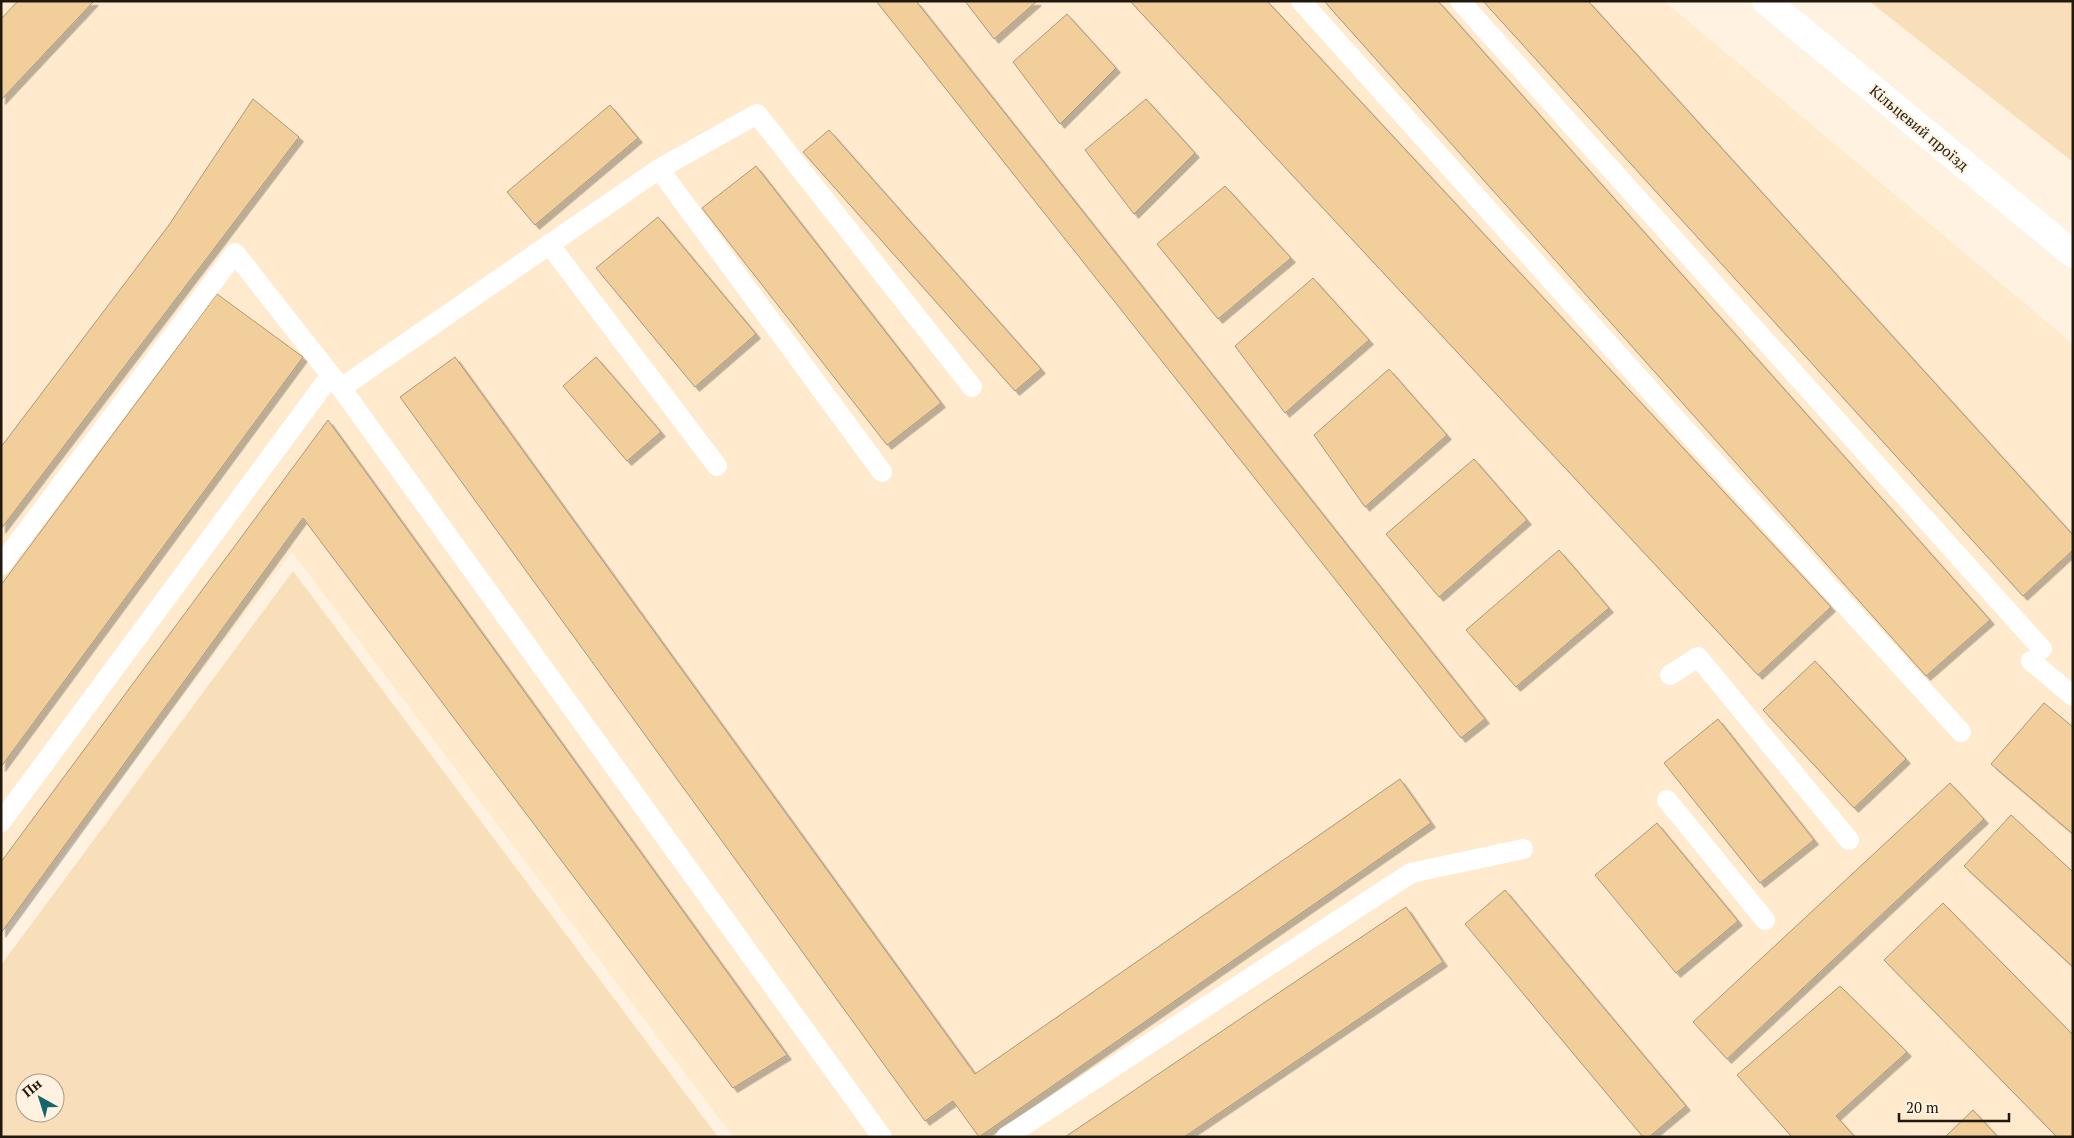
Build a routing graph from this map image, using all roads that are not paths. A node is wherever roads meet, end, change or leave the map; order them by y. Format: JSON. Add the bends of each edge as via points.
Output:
{"nodes":[{"id":1,"x":1302,"y":1,"type":"edge"},
{"id":2,"x":1460,"y":1,"type":"edge"},
{"id":3,"x":1766,"y":1,"type":"edge"},
{"id":4,"x":659,"y":169,"type":"junction"},
{"id":5,"x":549,"y":244,"type":"junction"},
{"id":6,"x":2073,"y":254,"type":"edge"},
{"id":7,"x":336,"y":381,"type":"junction"},
{"id":8,"x":972,"y":387,"type":"dead end"},
{"id":9,"x":717,"y":466,"type":"dead end"},
{"id":10,"x":882,"y":472,"type":"dead end"},
{"id":11,"x":1,"y":565,"type":"edge"},
{"id":12,"x":1670,"y":675,"type":"dead end"},
{"id":13,"x":2073,"y":696,"type":"edge"},
{"id":14,"x":1962,"y":732,"type":"dead end"},
{"id":15,"x":1667,"y":800,"type":"dead end"},
{"id":16,"x":1,"y":822,"type":"edge"},
{"id":17,"x":1849,"y":840,"type":"dead end"},
{"id":18,"x":1523,"y":849,"type":"dead end"},
{"id":19,"x":1765,"y":920,"type":"dead end"},
{"id":20,"x":882,"y":1137,"type":"edge"},
{"id":21,"x":1006,"y":1137,"type":"edge"}],
"edges":[{"from":1,"to":14,"type":"lane","via":[[1691,436]]},
{"from":2,"to":13,"type":"lane"},
{"from":3,"to":6,"type":"street","name":"Кільцевий проїзд"},
{"from":4,"to":5,"type":"lane"},
{"from":4,"to":8,"type":"lane","via":[[757,114]]},
{"from":4,"to":10,"type":"lane"},
{"from":5,"to":7,"type":"lane"},
{"from":5,"to":9,"type":"lane"},
{"from":7,"to":11,"type":"lane","via":[[235,253]]},
{"from":7,"to":16,"type":"lane"},
{"from":7,"to":20,"type":"lane"},
{"from":12,"to":17,"type":"lane","via":[[1698,657]]},
{"from":15,"to":19,"type":"lane"},
{"from":18,"to":21,"type":"lane","via":[[1411,873]]}]}
